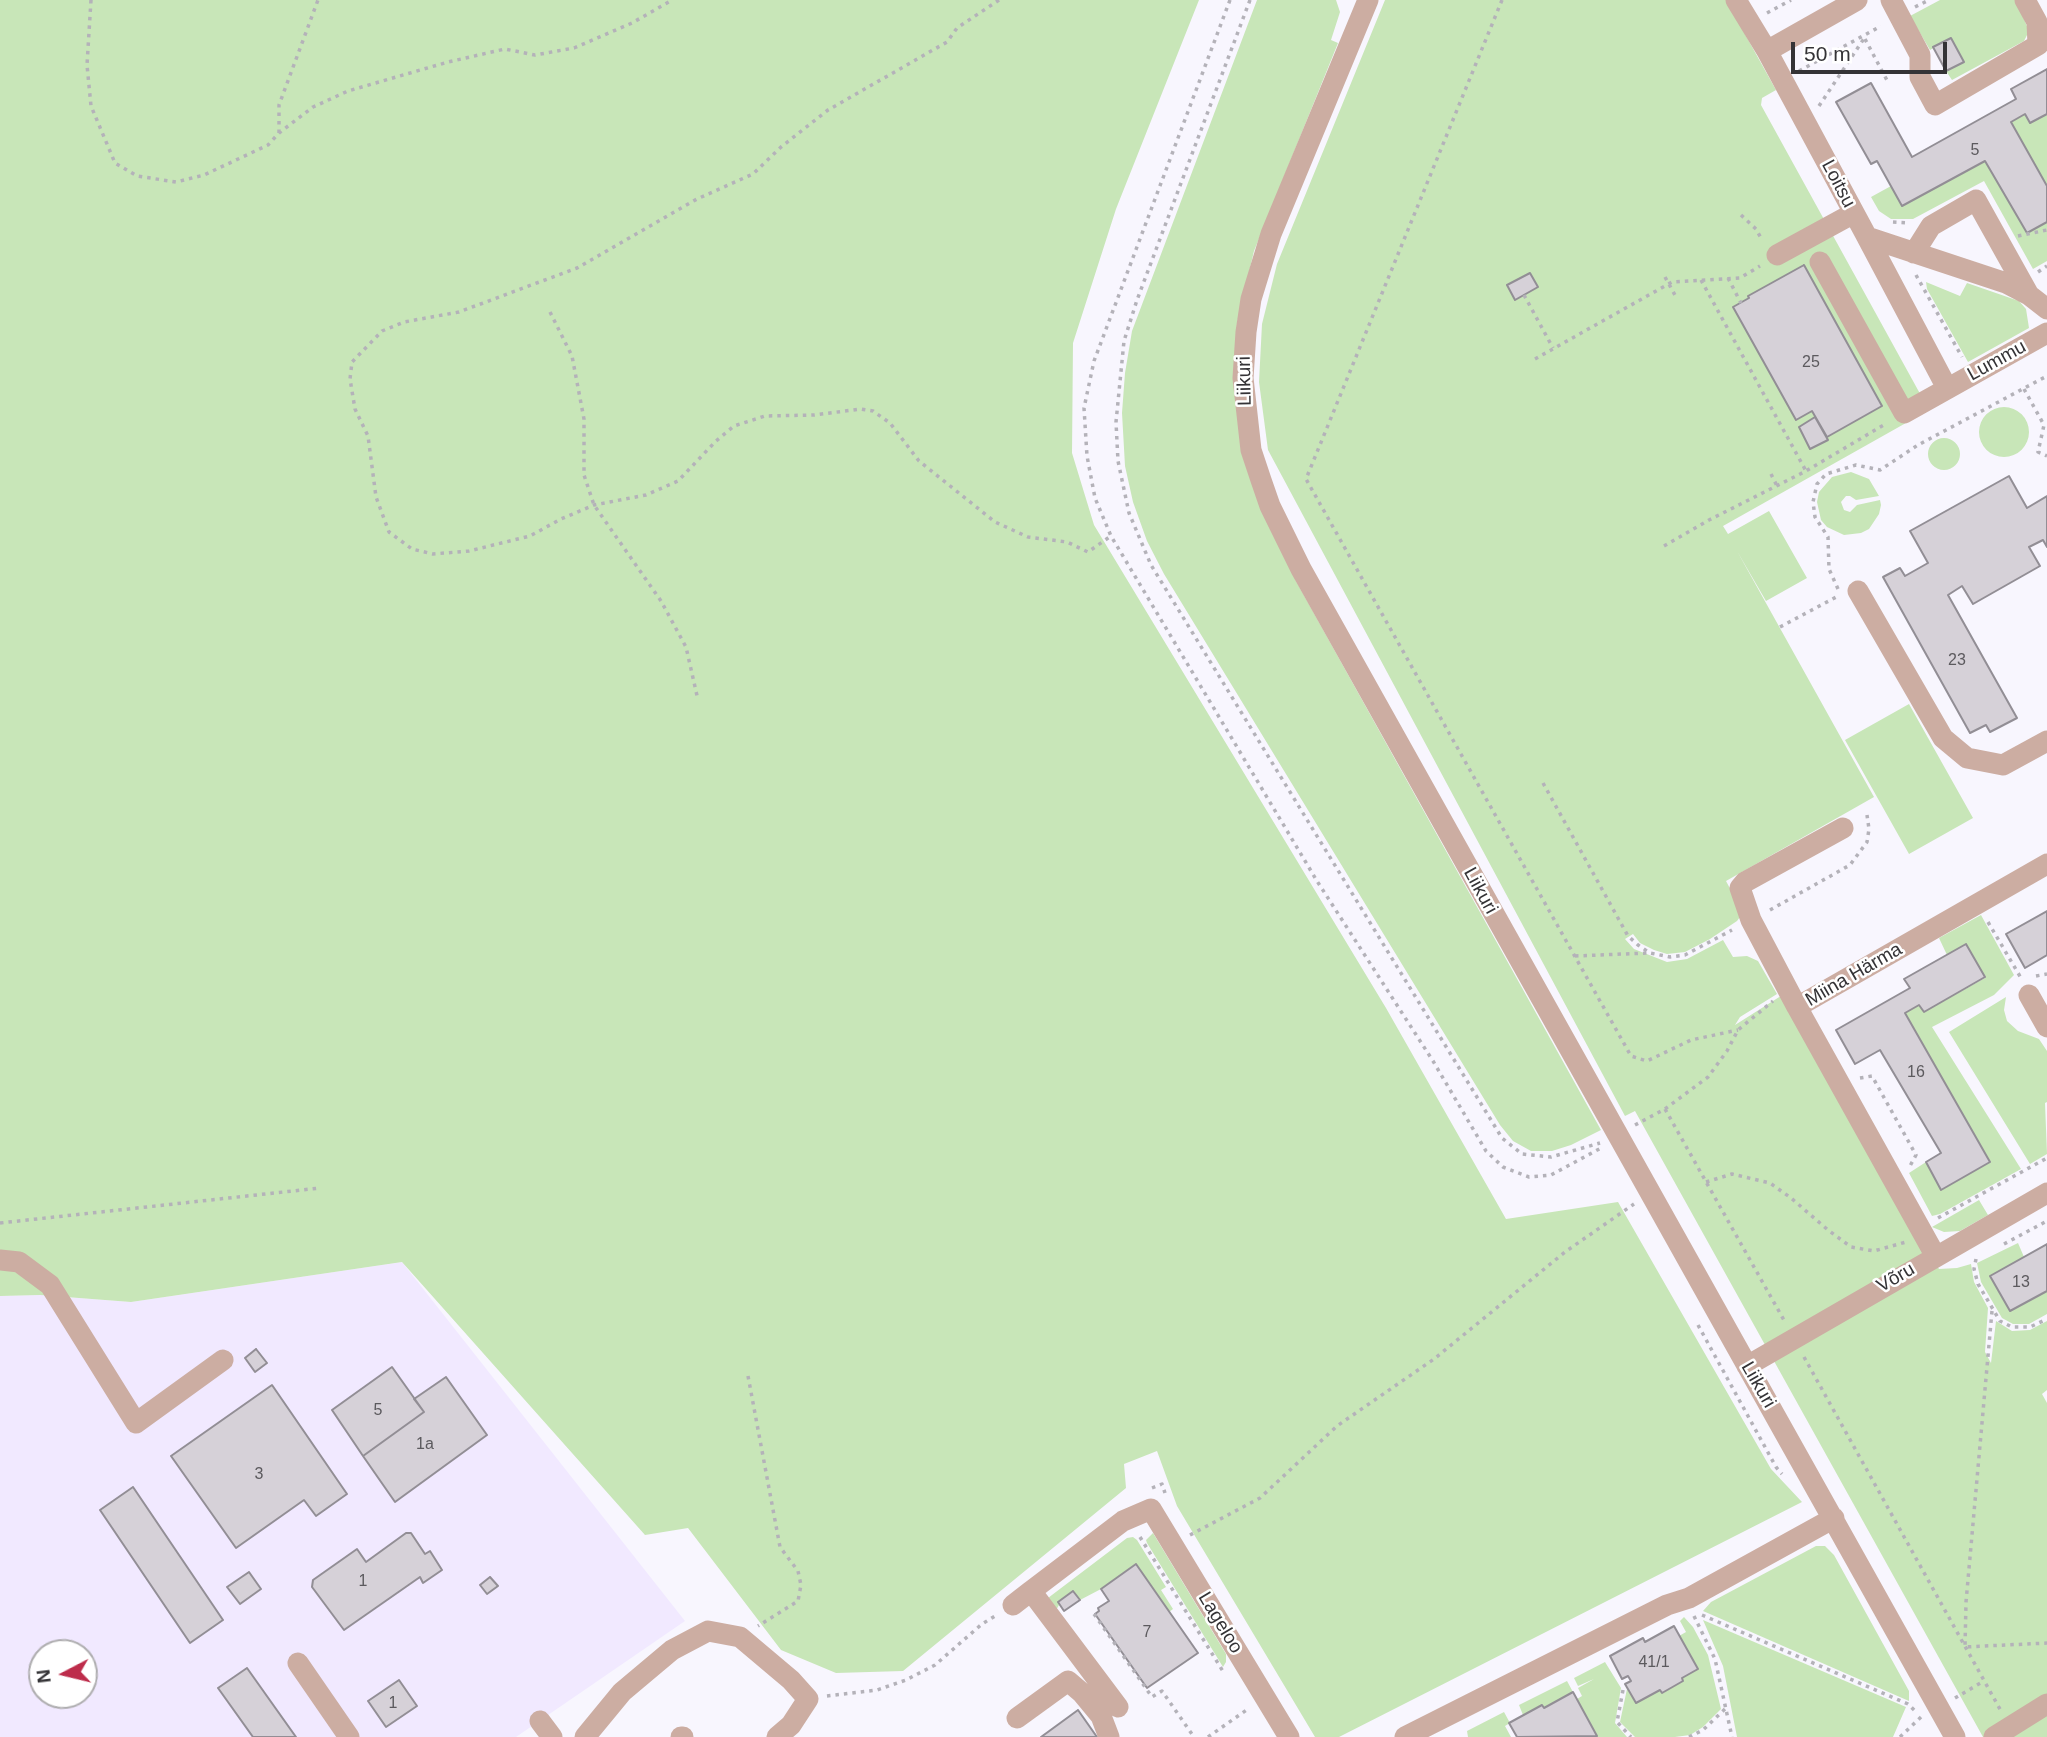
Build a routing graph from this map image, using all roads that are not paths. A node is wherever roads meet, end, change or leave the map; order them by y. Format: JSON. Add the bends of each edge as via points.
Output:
{"nodes":[{"id":1,"x":1368,"y":0,"type":"edge"},
{"id":2,"x":1736,"y":0,"type":"edge"},
{"id":3,"x":1857,"y":0,"type":"edge"},
{"id":4,"x":2025,"y":0,"type":"edge"},
{"id":5,"x":1895,"y":8,"type":"edge"},
{"id":6,"x":1767,"y":51,"type":"junction"},
{"id":7,"x":1854,"y":214,"type":"junction"},
{"id":8,"x":1867,"y":237,"type":"junction"},
{"id":9,"x":1908,"y":251,"type":"junction"},
{"id":10,"x":1774,"y":257,"type":"road end"},
{"id":11,"x":1820,"y":262,"type":"dead end"},
{"id":12,"x":2031,"y":285,"type":"junction"},
{"id":13,"x":2047,"y":309,"type":"edge"},
{"id":14,"x":2047,"y":333,"type":"edge"},
{"id":15,"x":1947,"y":388,"type":"junction"},
{"id":16,"x":1858,"y":591,"type":"dead end"},
{"id":17,"x":2047,"y":741,"type":"edge"},
{"id":18,"x":1843,"y":828,"type":"dead end"},
{"id":19,"x":2047,"y":864,"type":"edge"},
{"id":20,"x":2029,"y":995,"type":"dead end"},
{"id":21,"x":1792,"y":999,"type":"junction"},
{"id":22,"x":2047,"y":1027,"type":"edge"},
{"id":23,"x":2047,"y":1192,"type":"edge"},
{"id":24,"x":1935,"y":1255,"type":"junction"},
{"id":25,"x":0,"y":1260,"type":"edge"},
{"id":26,"x":223,"y":1360,"type":"dead end"},
{"id":27,"x":1747,"y":1366,"type":"junction"},
{"id":28,"x":1834,"y":1518,"type":"junction"},
{"id":29,"x":1031,"y":1591,"type":"junction"},
{"id":30,"x":1013,"y":1605,"type":"road end"},
{"id":31,"x":298,"y":1663,"type":"dead end"},
{"id":32,"x":2047,"y":1704,"type":"edge"},
{"id":33,"x":1118,"y":1707,"type":"dead end"},
{"id":34,"x":1017,"y":1718,"type":"dead end"},
{"id":35,"x":2002,"y":1732,"type":"edge"},
{"id":36,"x":349,"y":1737,"type":"edge"},
{"id":37,"x":585,"y":1737,"type":"edge"},
{"id":38,"x":777,"y":1737,"type":"edge"},
{"id":39,"x":1110,"y":1737,"type":"edge"},
{"id":40,"x":1289,"y":1737,"type":"edge"},
{"id":41,"x":1405,"y":1737,"type":"edge"},
{"id":42,"x":1955,"y":1737,"type":"edge"}],
"edges":[{"from":1,"to":27,"type":"street","name":"Liikuri","via":[[1271,234],[1251,299],[1243,378],[1251,450],[1270,506],[1301,569],[1609,1141],[1650,1193]]},
{"from":2,"to":6,"type":"street","name":"Loitsu"},
{"from":3,"to":6,"type":"street"},
{"from":4,"to":5,"type":"street","via":[[2037,22],[2038,45],[1935,104],[1920,77],[1920,55]]},
{"from":6,"to":7,"type":"street","name":"Loitsu"},
{"from":7,"to":8,"type":"street","name":"Loitsu"},
{"from":7,"to":10,"type":"street"},
{"from":8,"to":9,"type":"street"},
{"from":8,"to":15,"type":"street","name":"Loitsu"},
{"from":9,"to":12,"type":"street","via":[[2006,283]]},
{"from":9,"to":12,"type":"street","via":[[1931,226],[1976,200]]},
{"from":11,"to":15,"type":"street","name":"Lummu","via":[[1904,413]]},
{"from":12,"to":13,"type":"street"},
{"from":14,"to":15,"type":"street","name":"Lummu"},
{"from":16,"to":17,"type":"street","via":[[1943,738],[1967,758],[2003,765]]},
{"from":18,"to":21,"type":"street","via":[[1740,888],[1751,920]]},
{"from":19,"to":21,"type":"street","name":"Miina Härma"},
{"from":20,"to":22,"type":"street"},
{"from":21,"to":24,"type":"street","name":"Miina Härma"},
{"from":23,"to":24,"type":"street","name":"Võru"},
{"from":24,"to":27,"type":"street","name":"Võru"},
{"from":25,"to":26,"type":"street","via":[[19,1262],[50,1285],[136,1423]]},
{"from":27,"to":28,"type":"street","name":"Liikuri"},
{"from":28,"to":41,"type":"street","via":[[1689,1598]]},
{"from":28,"to":42,"type":"street","name":"Liikuri","via":[[1930,1712]]},
{"from":29,"to":30,"type":"street"},
{"from":29,"to":33,"type":"street"},
{"from":29,"to":40,"type":"street","name":"Lageloo","via":[[1123,1521],[1151,1509]]},
{"from":31,"to":36,"type":"street"},
{"from":32,"to":35,"type":"street"},
{"from":34,"to":39,"type":"street","via":[[1068,1681],[1101,1716]]},
{"from":37,"to":38,"type":"street","via":[[622,1692],[672,1650],[708,1631],[740,1637],[808,1699]]}]}
